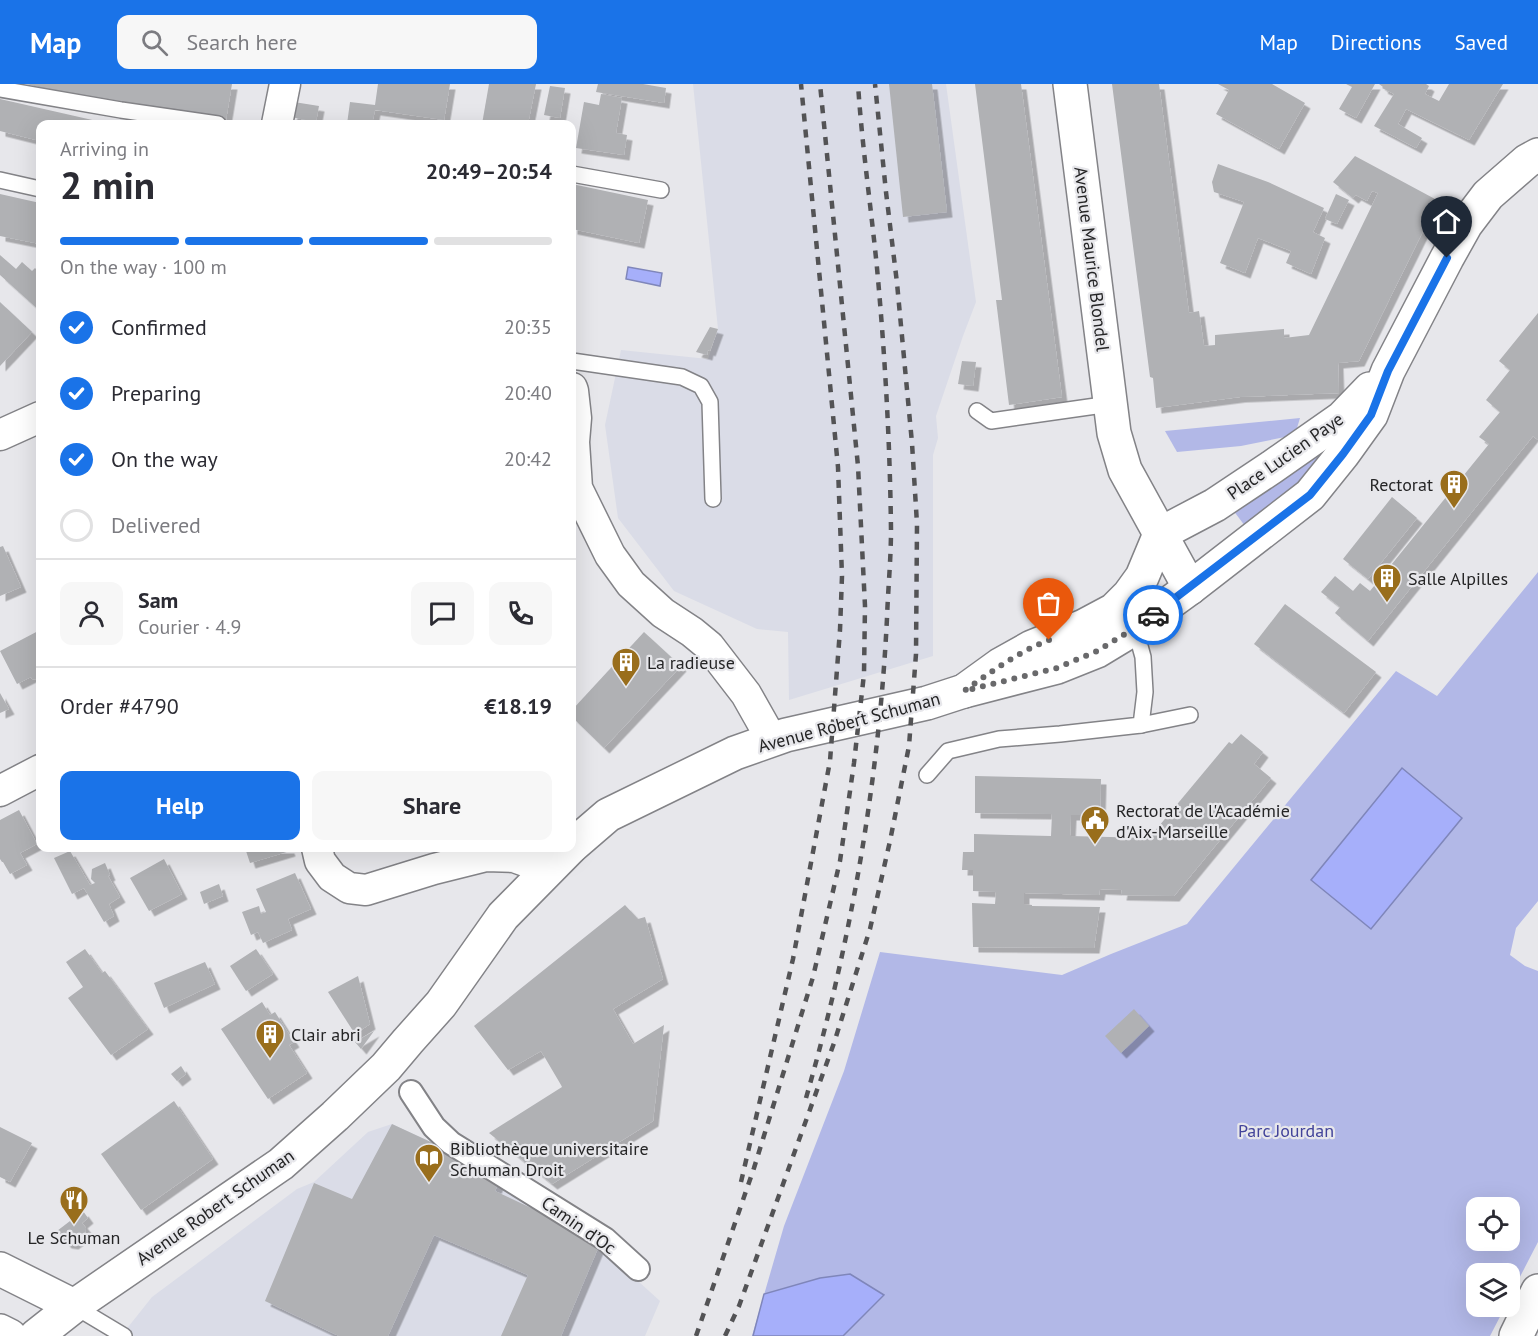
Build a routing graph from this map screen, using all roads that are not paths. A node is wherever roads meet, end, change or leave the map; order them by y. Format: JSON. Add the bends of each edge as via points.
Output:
{"nodes":[{"id":1,"x":285,"y":84,"type":"edge"},
{"id":2,"x":1070,"y":84,"type":"edge"},
{"id":3,"x":0,"y":89,"type":"edge"},
{"id":4,"x":190,"y":120,"type":"edge"},
{"id":5,"x":280,"y":120,"type":"edge"},
{"id":6,"x":1538,"y":155,"type":"edge"},
{"id":7,"x":576,"y":175,"type":"edge"},
{"id":8,"x":0,"y":180,"type":"edge"},
{"id":9,"x":36,"y":188,"type":"edge"},
{"id":10,"x":661,"y":190,"type":"dead end"},
{"id":11,"x":576,"y":362,"type":"edge"},
{"id":12,"x":1388,"y":371,"type":"junction"},
{"id":13,"x":977,"y":411,"type":"dead end"},
{"id":14,"x":1112,"y":418,"type":"junction"},
{"id":15,"x":36,"y":419,"type":"edge"},
{"id":16,"x":0,"y":435,"type":"edge"},
{"id":17,"x":576,"y":493,"type":"edge"},
{"id":18,"x":713,"y":499,"type":"dead end"},
{"id":19,"x":1160,"y":534,"type":"junction"},
{"id":20,"x":1190,"y":588,"type":"junction"},
{"id":21,"x":1135,"y":628,"type":"junction"},
{"id":22,"x":964,"y":691,"type":"junction"},
{"id":23,"x":1190,"y":715,"type":"dead end"},
{"id":24,"x":1141,"y":725,"type":"junction"},
{"id":25,"x":772,"y":740,"type":"junction"},
{"id":26,"x":36,"y":772,"type":"edge"},
{"id":27,"x":927,"y":775,"type":"dead end"},
{"id":28,"x":0,"y":791,"type":"edge"},
{"id":29,"x":576,"y":843,"type":"edge"},
{"id":30,"x":318,"y":852,"type":"edge"},
{"id":31,"x":563,"y":854,"type":"edge"},
{"id":32,"x":411,"y":1092,"type":"dead end"},
{"id":33,"x":0,"y":1269,"type":"edge"},
{"id":34,"x":638,"y":1269,"type":"dead end"},
{"id":35,"x":1538,"y":1291,"type":"edge"},
{"id":36,"x":74,"y":1306,"type":"junction"},
{"id":37,"x":0,"y":1331,"type":"edge"},
{"id":38,"x":10,"y":1336,"type":"edge"},
{"id":39,"x":36,"y":1336,"type":"edge"},
{"id":40,"x":124,"y":1336,"type":"edge"},
{"id":41,"x":1516,"y":1336,"type":"edge"}],
"edges":[{"from":1,"to":5,"type":"street"},
{"from":2,"to":14,"type":"street","name":"Avenue Maurice Blondel"},
{"from":3,"to":4,"type":"lane"},
{"from":6,"to":12,"type":"street","via":[[1488,195],[1466,225]]},
{"from":7,"to":10,"type":"lane"},
{"from":8,"to":9,"type":"lane"},
{"from":11,"to":18,"type":"lane","via":[[682,377],[701,386],[710,402]]},
{"from":12,"to":19,"type":"street","name":"Place Lucien Paye","via":[[1342,418],[1215,505]]},
{"from":12,"to":20,"type":"street","name":"Place Lucien Paye","via":[[1371,415],[1310,495]]},
{"from":13,"to":14,"type":"lane","via":[[991,421]]},
{"from":14,"to":19,"type":"street","via":[[1125,470]]},
{"from":15,"to":16,"type":"street"},
{"from":17,"to":25,"type":"street","via":[[610,555],[631,584],[663,614],[709,646],[746,694]]},
{"from":19,"to":20,"type":"street"},
{"from":19,"to":22,"type":"street","name":"Avenue Robert Schuman","via":[[1142,577],[1114,610],[1032,647]]},
{"from":20,"to":21,"type":"street","name":"Place Lucien Paye"},
{"from":21,"to":22,"type":"street","name":"Place Lucien Paye","via":[[1097,651],[1057,668]]},
{"from":21,"to":24,"type":"lane","via":[[1143,657],[1145,692]]},
{"from":22,"to":25,"type":"street","name":"Avenue Robert Schuman"},
{"from":23,"to":24,"type":"lane"},
{"from":24,"to":27,"type":"lane","via":[[999,739],[948,752]]},
{"from":25,"to":29,"type":"street","name":"Avenue Robert Schuman","via":[[735,753],[608,815]]},
{"from":26,"to":28,"type":"street"},
{"from":30,"to":31,"type":"street","via":[[332,877],[349,888],[366,890],[486,856]]},
{"from":31,"to":36,"type":"street","name":"Avenue Robert Schuman","via":[[503,916],[441,1004],[335,1116],[281,1164]]},
{"from":32,"to":34,"type":"street","name":"Camin d’Oc","via":[[434,1127],[451,1143],[605,1239]]},
{"from":33,"to":36,"type":"street"},
{"from":35,"to":41,"type":"street"},
{"from":36,"to":39,"type":"street","name":"Avenue Robert Schuman"},
{"from":36,"to":40,"type":"lane"},
{"from":37,"to":38,"type":"street"}]}
